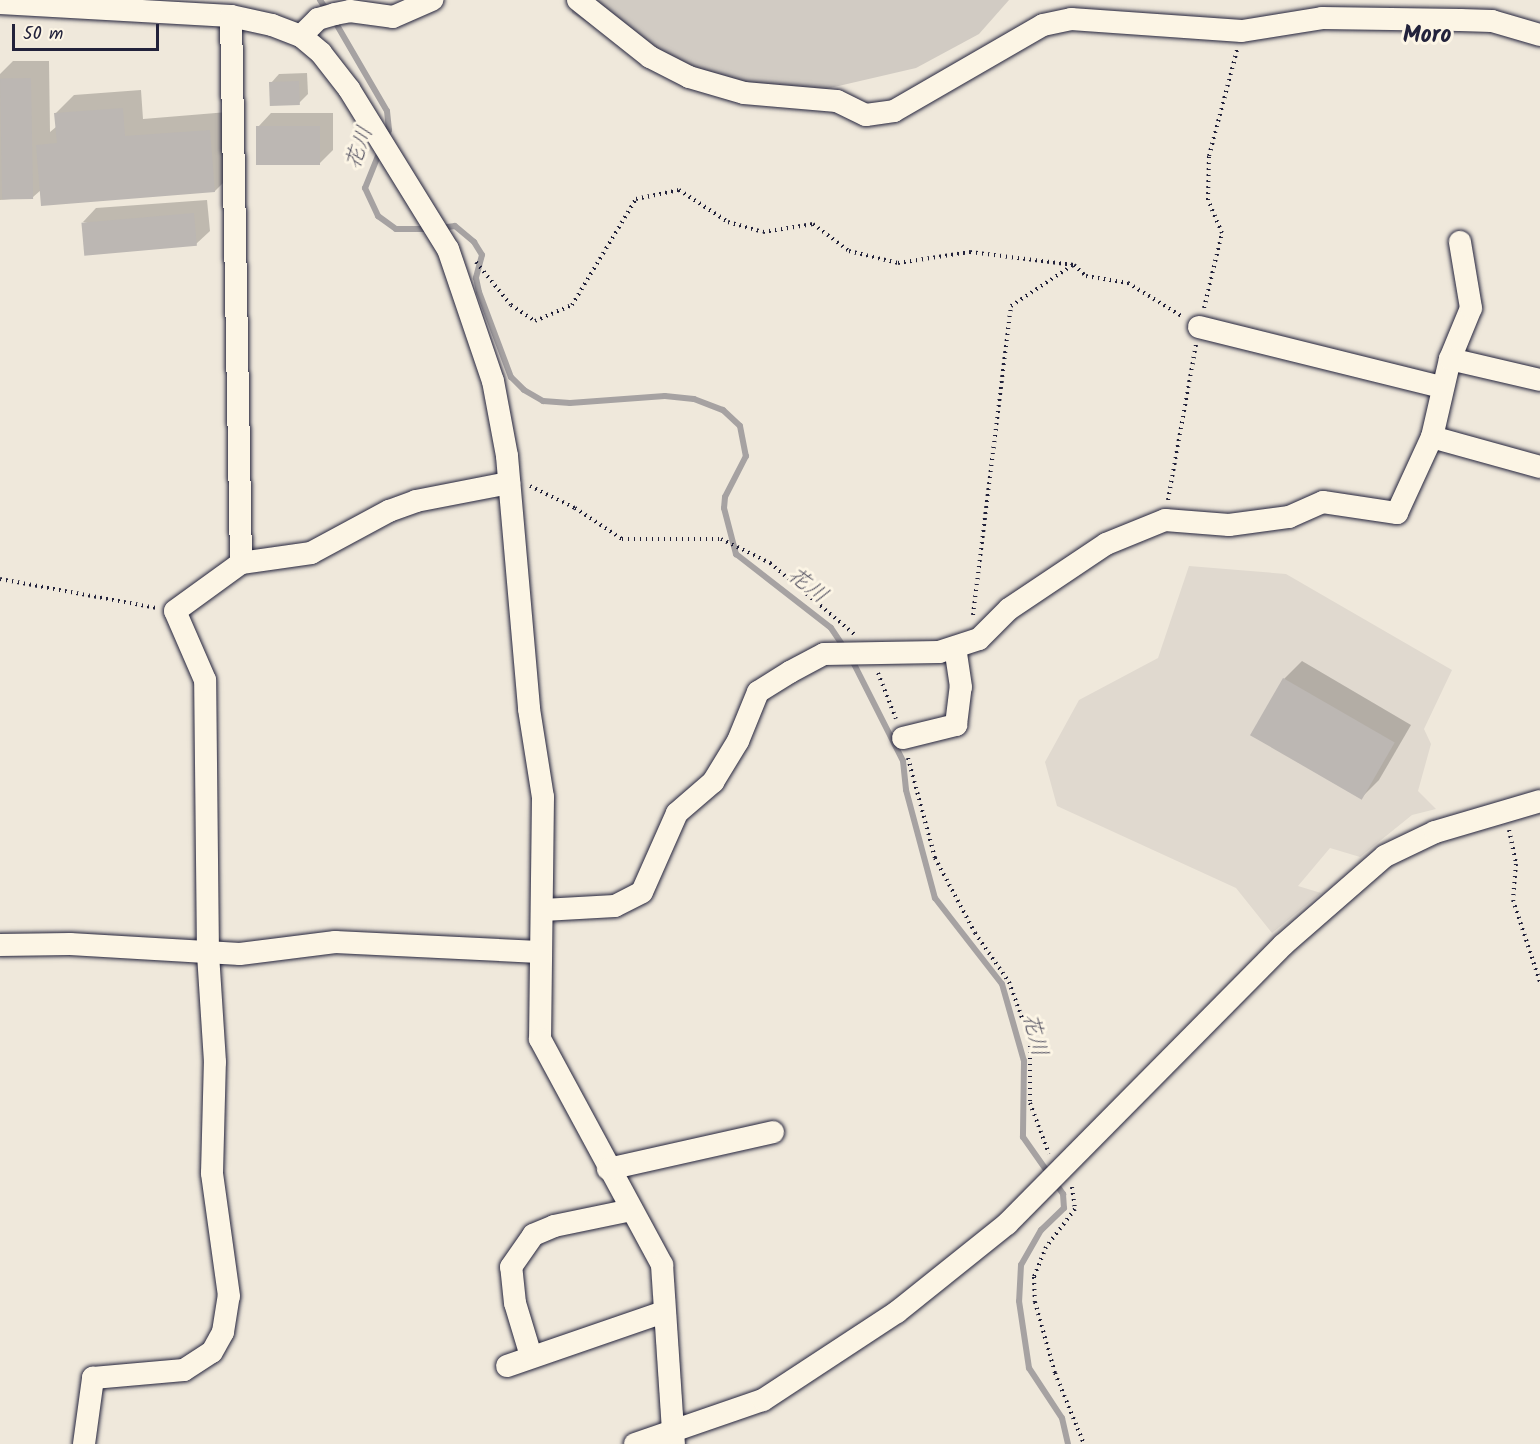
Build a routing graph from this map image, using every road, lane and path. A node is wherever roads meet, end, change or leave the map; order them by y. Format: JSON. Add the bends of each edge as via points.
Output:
{"nodes":[{"id":1,"x":432,"y":0,"type":"edge"},
{"id":2,"x":578,"y":0,"type":"edge"},
{"id":3,"x":0,"y":3,"type":"edge"},
{"id":4,"x":231,"y":16,"type":"junction"},
{"id":5,"x":1242,"y":31,"type":"junction"},
{"id":6,"x":1540,"y":35,"type":"edge"},
{"id":7,"x":301,"y":36,"type":"junction"},
{"id":8,"x":1460,"y":242,"type":"dead end"},
{"id":9,"x":471,"y":256,"type":"dead end"},
{"id":10,"x":1074,"y":265,"type":"junction"},
{"id":11,"x":1199,"y":327,"type":"junction"},
{"id":12,"x":1450,"y":359,"type":"junction"},
{"id":13,"x":1540,"y":380,"type":"edge"},
{"id":14,"x":1442,"y":387,"type":"junction"},
{"id":15,"x":1432,"y":436,"type":"junction"},
{"id":16,"x":1540,"y":467,"type":"edge"},
{"id":17,"x":509,"y":483,"type":"junction"},
{"id":18,"x":1165,"y":520,"type":"junction"},
{"id":19,"x":241,"y":563,"type":"junction"},
{"id":20,"x":0,"y":579,"type":"edge"},
{"id":21,"x":175,"y":611,"type":"junction"},
{"id":22,"x":962,"y":644,"type":"junction"},
{"id":23,"x":869,"y":652,"type":"junction"},
{"id":24,"x":903,"y":738,"type":"junction"},
{"id":25,"x":1540,"y":801,"type":"edge"},
{"id":26,"x":1505,"y":811,"type":"junction"},
{"id":27,"x":543,"y":910,"type":"junction"},
{"id":28,"x":0,"y":945,"type":"edge"},
{"id":29,"x":539,"y":952,"type":"junction"},
{"id":30,"x":208,"y":954,"type":"junction"},
{"id":31,"x":1540,"y":982,"type":"edge"},
{"id":32,"x":772,"y":1132,"type":"dead end"},
{"id":33,"x":608,"y":1169,"type":"junction"},
{"id":34,"x":1063,"y":1169,"type":"junction"},
{"id":35,"x":631,"y":1210,"type":"junction"},
{"id":36,"x":664,"y":1312,"type":"junction"},
{"id":37,"x":531,"y":1356,"type":"junction"},
{"id":38,"x":507,"y":1366,"type":"dead end"},
{"id":39,"x":673,"y":1438,"type":"edge"},
{"id":40,"x":84,"y":1444,"type":"edge"},
{"id":41,"x":635,"y":1444,"type":"edge"},
{"id":42,"x":1084,"y":1444,"type":"edge"}],
"edges":[{"from":1,"to":7,"type":"street","via":[[393,16],[350,11],[335,14],[318,20]]},
{"from":2,"to":5,"type":"street","via":[[650,57],[689,77],[744,93],[837,101],[866,115],[894,111],[1043,25],[1071,19]]},
{"from":3,"to":4,"type":"street"},
{"from":4,"to":7,"type":"street"},
{"from":4,"to":19,"type":"street"},
{"from":5,"to":6,"type":"street","via":[[1292,20],[1380,19],[1492,21]]},
{"from":5,"to":11,"type":"path","via":[[1209,156],[1208,200],[1222,233]]},
{"from":7,"to":17,"type":"street","via":[[321,53],[350,89],[448,249],[493,381]]},
{"from":8,"to":12,"type":"street","via":[[1471,308]]},
{"from":9,"to":10,"type":"path","via":[[511,305],[535,321],[572,305],[636,199],[679,190],[728,222],[763,232],[813,224],[849,251],[898,263],[970,252]]},
{"from":10,"to":11,"type":"path","via":[[1086,276],[1128,283]]},
{"from":10,"to":22,"type":"path","via":[[1011,306]]},
{"from":11,"to":14,"type":"street"},
{"from":11,"to":18,"type":"path"},
{"from":12,"to":13,"type":"street"},
{"from":12,"to":14,"type":"street"},
{"from":14,"to":15,"type":"street"},
{"from":15,"to":16,"type":"street"},
{"from":15,"to":18,"type":"street","via":[[1397,513],[1323,502],[1289,517],[1229,525]]},
{"from":17,"to":19,"type":"street","via":[[416,501],[389,511],[311,553]]},
{"from":17,"to":23,"type":"path","via":[[539,487],[622,539],[721,539],[771,564],[846,626]]},
{"from":17,"to":27,"type":"street","via":[[529,709],[543,797]]},
{"from":18,"to":22,"type":"street","via":[[1106,544],[1010,609],[979,639]]},
{"from":19,"to":21,"type":"street"},
{"from":20,"to":21,"type":"path"},
{"from":21,"to":30,"type":"street","via":[[205,680]]},
{"from":22,"to":23,"type":"street","via":[[939,652]]},
{"from":22,"to":24,"type":"street","via":[[956,725]]},
{"from":23,"to":24,"type":"path"},
{"from":23,"to":27,"type":"street","via":[[824,654],[758,692],[738,741],[713,782],[677,813],[642,892],[615,906]]},
{"from":24,"to":34,"type":"path","via":[[935,858],[1012,992],[1030,1040],[1030,1103],[1047,1152]]},
{"from":25,"to":26,"type":"street"},
{"from":26,"to":31,"type":"path","via":[[1515,864],[1514,900]]},
{"from":26,"to":34,"type":"street","via":[[1435,832],[1385,856],[1283,945]]},
{"from":27,"to":29,"type":"street"},
{"from":28,"to":30,"type":"street","via":[[70,944]]},
{"from":29,"to":30,"type":"street","via":[[335,942],[240,954]]},
{"from":29,"to":33,"type":"street","via":[[540,1039]]},
{"from":30,"to":40,"type":"street","via":[[215,1062],[212,1173],[229,1296],[223,1332],[212,1352],[184,1370],[93,1378]]},
{"from":32,"to":33,"type":"street"},
{"from":33,"to":35,"type":"street"},
{"from":34,"to":39,"type":"street","via":[[1007,1224],[897,1312],[763,1400]]},
{"from":34,"to":42,"type":"path","via":[[1076,1195],[1075,1209],[1046,1248],[1034,1277],[1035,1302],[1055,1373]]},
{"from":35,"to":36,"type":"street","via":[[662,1265]]},
{"from":35,"to":37,"type":"street","via":[[554,1226],[533,1235],[511,1267],[515,1303]]},
{"from":36,"to":37,"type":"street"},
{"from":36,"to":39,"type":"street"},
{"from":37,"to":38,"type":"street"},
{"from":39,"to":41,"type":"street"}]}
